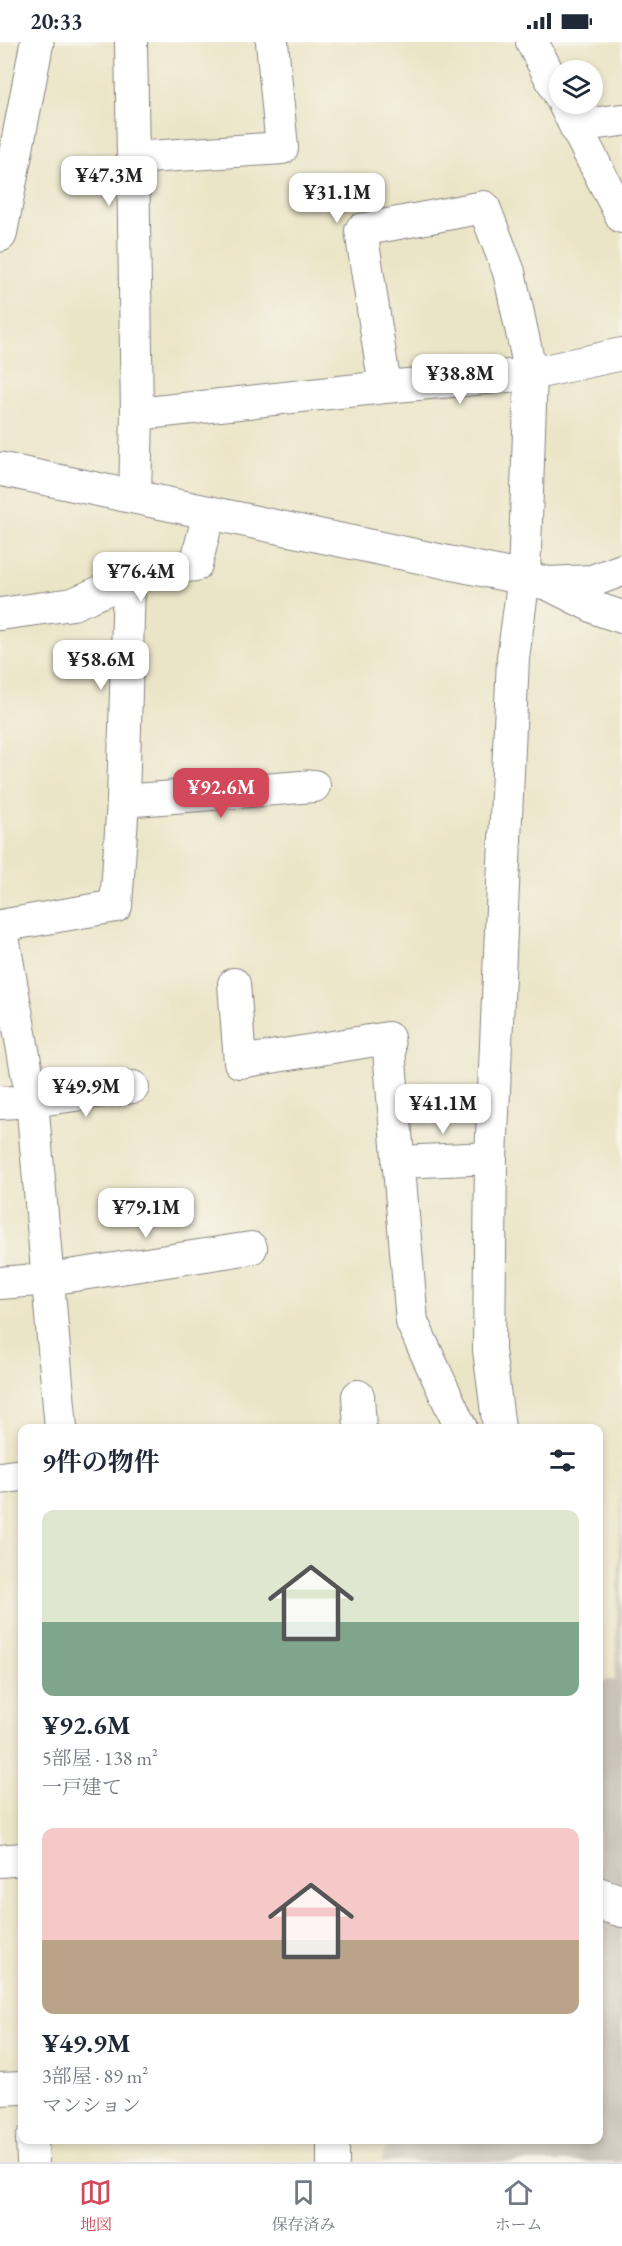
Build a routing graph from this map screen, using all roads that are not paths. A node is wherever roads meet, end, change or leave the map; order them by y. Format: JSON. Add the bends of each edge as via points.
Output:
{"nodes":[{"id":1,"x":37,"y":42,"type":"edge"},
{"id":2,"x":132,"y":42,"type":"edge"},
{"id":3,"x":272,"y":42,"type":"edge"},
{"id":4,"x":532,"y":42,"type":"edge"},
{"id":5,"x":549,"y":75,"type":"edge"},
{"id":6,"x":569,"y":115,"type":"edge"},
{"id":7,"x":622,"y":120,"type":"edge"},
{"id":8,"x":133,"y":158,"type":"junction"},
{"id":9,"x":622,"y":217,"type":"edge"},
{"id":10,"x":0,"y":235,"type":"edge"},
{"id":11,"x":622,"y":354,"type":"edge"},
{"id":12,"x":531,"y":374,"type":"junction"},
{"id":13,"x":384,"y":387,"type":"junction"},
{"id":14,"x":137,"y":414,"type":"junction"},
{"id":15,"x":0,"y":469,"type":"edge"},
{"id":16,"x":135,"y":497,"type":"junction"},
{"id":17,"x":209,"y":512,"type":"junction"},
{"id":18,"x":622,"y":570,"type":"edge"},
{"id":19,"x":622,"y":574,"type":"edge"},
{"id":20,"x":535,"y":580,"type":"junction"},
{"id":21,"x":129,"y":581,"type":"junction"},
{"id":22,"x":622,"y":589,"type":"edge"},
{"id":23,"x":0,"y":614,"type":"edge"},
{"id":24,"x":622,"y":617,"type":"edge"},
{"id":25,"x":314,"y":786,"type":"dead end"},
{"id":26,"x":123,"y":801,"type":"junction"},
{"id":27,"x":0,"y":926,"type":"edge"},
{"id":28,"x":234,"y":984,"type":"dead end"},
{"id":29,"x":133,"y":1087,"type":"dead end"},
{"id":30,"x":32,"y":1101,"type":"junction"},
{"id":31,"x":0,"y":1103,"type":"edge"},
{"id":32,"x":491,"y":1158,"type":"junction"},
{"id":33,"x":398,"y":1162,"type":"junction"},
{"id":34,"x":251,"y":1248,"type":"dead end"},
{"id":35,"x":49,"y":1279,"type":"junction"},
{"id":36,"x":0,"y":1283,"type":"edge"},
{"id":37,"x":358,"y":1396,"type":"dead end"},
{"id":38,"x":61,"y":1424,"type":"edge"},
{"id":39,"x":360,"y":1424,"type":"edge"},
{"id":40,"x":459,"y":1424,"type":"edge"},
{"id":41,"x":498,"y":1424,"type":"edge"},
{"id":42,"x":18,"y":1476,"type":"edge"},
{"id":43,"x":0,"y":1478,"type":"edge"},
{"id":44,"x":18,"y":1859,"type":"edge"},
{"id":45,"x":0,"y":1861,"type":"edge"},
{"id":46,"x":603,"y":1891,"type":"edge"},
{"id":47,"x":622,"y":1897,"type":"edge"},
{"id":48,"x":603,"y":1909,"type":"edge"},
{"id":49,"x":622,"y":1915,"type":"edge"},
{"id":50,"x":18,"y":2088,"type":"edge"},
{"id":51,"x":0,"y":2089,"type":"edge"},
{"id":52,"x":32,"y":2144,"type":"edge"},
{"id":53,"x":333,"y":2144,"type":"edge"},
{"id":54,"x":33,"y":2162,"type":"edge"},
{"id":55,"x":333,"y":2162,"type":"edge"}],
"edges":[{"from":1,"to":10,"type":"street"},
{"from":2,"to":8,"type":"street"},
{"from":3,"to":8,"type":"street","via":[[282,148]]},
{"from":4,"to":5,"type":"street"},
{"from":6,"to":7,"type":"street"},
{"from":6,"to":9,"type":"street"},
{"from":8,"to":14,"type":"street"},
{"from":11,"to":12,"type":"street"},
{"from":12,"to":13,"type":"street"},
{"from":12,"to":13,"type":"street","via":[[509,272],[484,207],[361,230]]},
{"from":12,"to":20,"type":"street"},
{"from":13,"to":14,"type":"street"},
{"from":14,"to":16,"type":"street"},
{"from":15,"to":16,"type":"street"},
{"from":16,"to":17,"type":"street"},
{"from":17,"to":20,"type":"street"},
{"from":17,"to":21,"type":"street","via":[[196,565],[146,572]]},
{"from":18,"to":20,"type":"street","via":[[592,581]]},
{"from":19,"to":22,"type":"street"},
{"from":20,"to":24,"type":"street"},
{"from":20,"to":32,"type":"street","via":[[513,658]]},
{"from":21,"to":23,"type":"street","via":[[73,604]]},
{"from":21,"to":26,"type":"street"},
{"from":25,"to":26,"type":"street"},
{"from":26,"to":27,"type":"street","via":[[116,906]]},
{"from":27,"to":30,"type":"street"},
{"from":28,"to":33,"type":"street","via":[[240,1062],[388,1038]]},
{"from":29,"to":30,"type":"street"},
{"from":30,"to":31,"type":"street"},
{"from":30,"to":35,"type":"street"},
{"from":32,"to":33,"type":"street"},
{"from":32,"to":41,"type":"street","via":[[489,1350]]},
{"from":33,"to":40,"type":"street","via":[[412,1322]]},
{"from":34,"to":35,"type":"street"},
{"from":35,"to":36,"type":"street"},
{"from":35,"to":38,"type":"street"},
{"from":37,"to":39,"type":"street"},
{"from":42,"to":43,"type":"street"},
{"from":44,"to":45,"type":"street"},
{"from":46,"to":47,"type":"street"},
{"from":48,"to":49,"type":"street"},
{"from":50,"to":51,"type":"street"},
{"from":52,"to":54,"type":"street"},
{"from":53,"to":55,"type":"street"}]}
